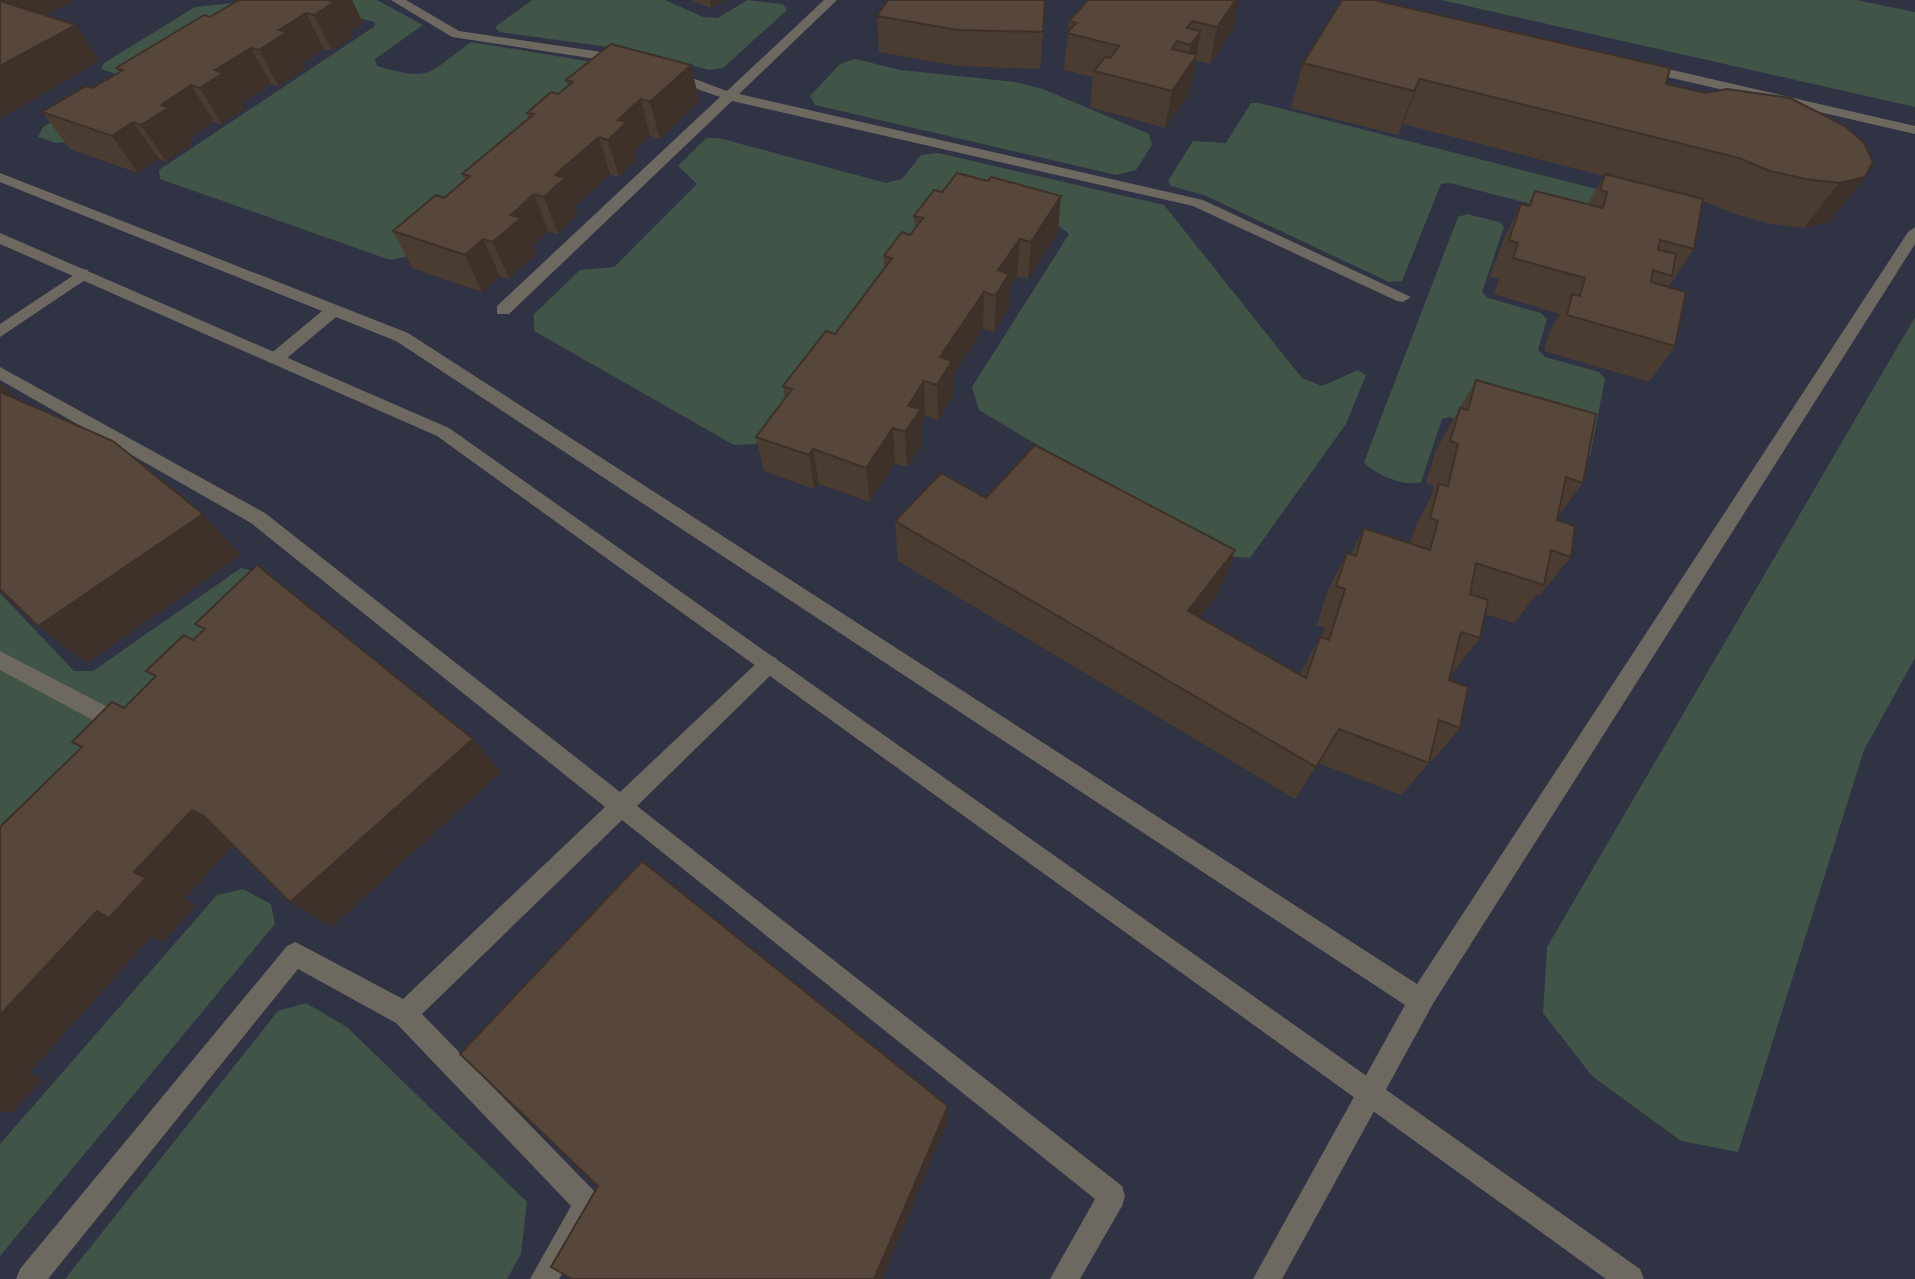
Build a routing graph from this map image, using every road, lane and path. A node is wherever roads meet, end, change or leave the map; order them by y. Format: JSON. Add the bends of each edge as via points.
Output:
{"nodes":[{"id":1,"x":397,"y":0,"type":"edge"},
{"id":2,"x":831,"y":0,"type":"edge"},
{"id":3,"x":1632,"y":64,"type":"edge"},
{"id":4,"x":642,"y":65,"type":"edge"},
{"id":5,"x":657,"y":70,"type":"edge"},
{"id":6,"x":730,"y":96,"type":"junction"},
{"id":7,"x":1915,"y":130,"type":"edge"},
{"id":8,"x":0,"y":177,"type":"edge"},
{"id":9,"x":1915,"y":232,"type":"edge"},
{"id":10,"x":0,"y":238,"type":"edge"},
{"id":11,"x":83,"y":274,"type":"junction"},
{"id":12,"x":1403,"y":297,"type":"dead end"},
{"id":13,"x":334,"y":310,"type":"junction"},
{"id":14,"x":503,"y":310,"type":"dead end"},
{"id":15,"x":0,"y":332,"type":"edge"},
{"id":16,"x":275,"y":359,"type":"junction"},
{"id":17,"x":0,"y":373,"type":"edge"},
{"id":18,"x":0,"y":660,"type":"edge"},
{"id":19,"x":769,"y":664,"type":"junction"},
{"id":20,"x":95,"y":742,"type":"edge"},
{"id":21,"x":622,"y":807,"type":"junction"},
{"id":22,"x":1421,"y":1001,"type":"junction"},
{"id":23,"x":405,"y":1014,"type":"junction"},
{"id":24,"x":1369,"y":1093,"type":"junction"},
{"id":25,"x":30,"y":1279,"type":"edge"},
{"id":26,"x":544,"y":1279,"type":"edge"},
{"id":27,"x":1064,"y":1279,"type":"edge"},
{"id":28,"x":1267,"y":1279,"type":"edge"},
{"id":29,"x":1630,"y":1279,"type":"edge"}],
"edges":[{"from":1,"to":4,"type":"street","via":[[456,34]]},
{"from":2,"to":6,"type":"street"},
{"from":3,"to":7,"type":"street"},
{"from":5,"to":6,"type":"street"},
{"from":6,"to":12,"type":"street","via":[[1198,203]]},
{"from":6,"to":14,"type":"street"},
{"from":8,"to":13,"type":"street"},
{"from":9,"to":22,"type":"street"},
{"from":10,"to":11,"type":"street"},
{"from":11,"to":15,"type":"street"},
{"from":11,"to":16,"type":"street"},
{"from":13,"to":16,"type":"street"},
{"from":13,"to":22,"type":"street","via":[[402,337]]},
{"from":16,"to":19,"type":"street","via":[[443,432]]},
{"from":17,"to":21,"type":"street","via":[[258,518]]},
{"from":18,"to":20,"type":"street","via":[[116,722]]},
{"from":19,"to":21,"type":"street"},
{"from":19,"to":24,"type":"street"},
{"from":21,"to":23,"type":"street"},
{"from":21,"to":27,"type":"street","via":[[1112,1196]]},
{"from":22,"to":24,"type":"street"},
{"from":23,"to":25,"type":"street","via":[[295,954]]},
{"from":23,"to":26,"type":"street","via":[[587,1204]]},
{"from":24,"to":28,"type":"street"},
{"from":24,"to":29,"type":"street"}]}
